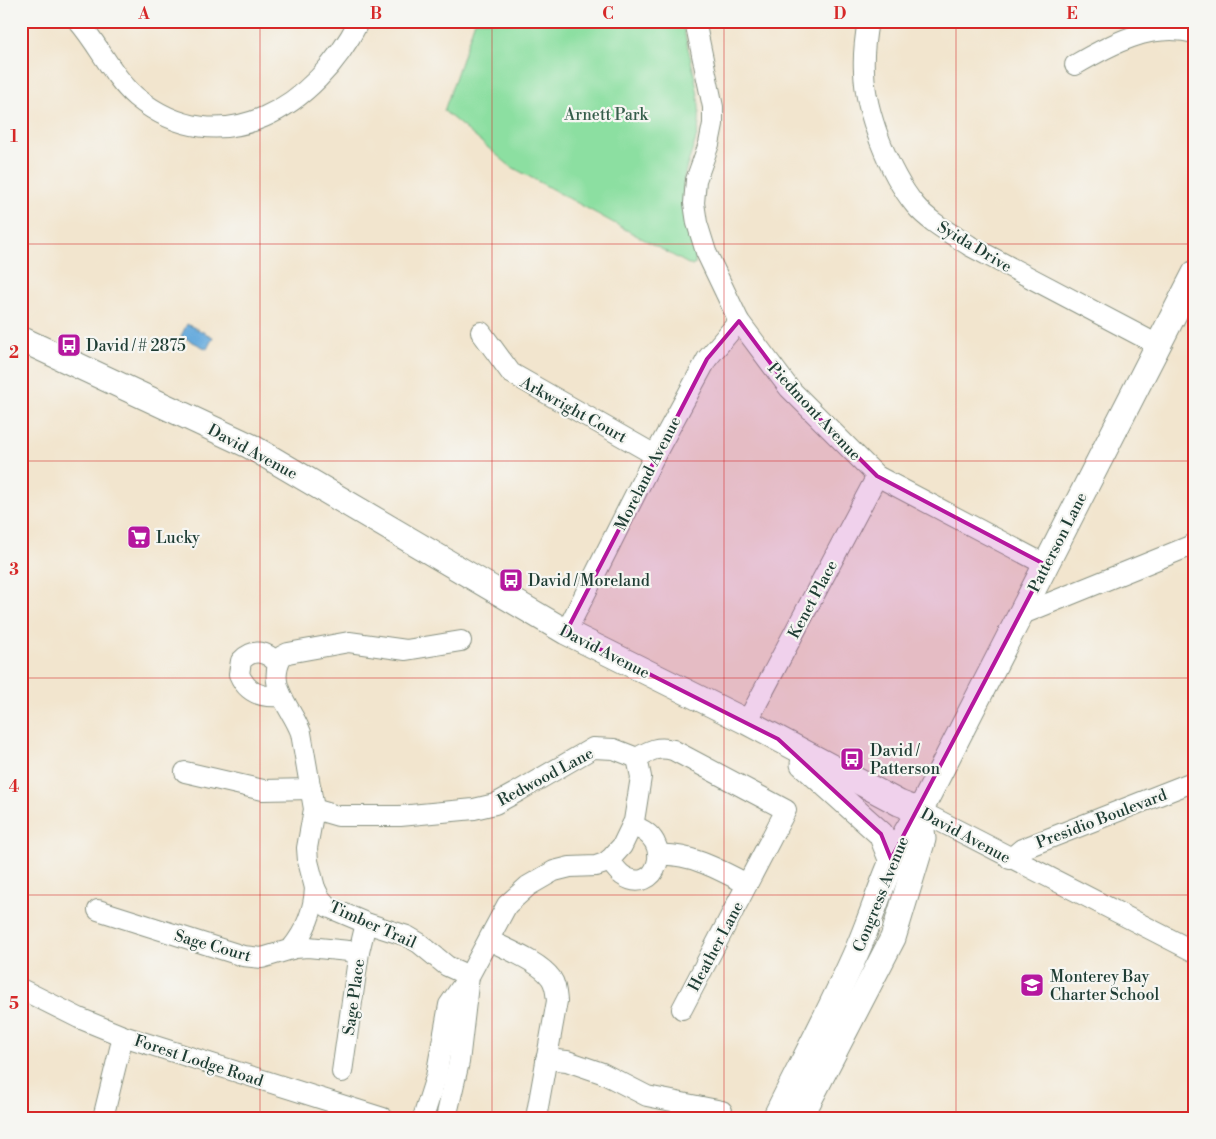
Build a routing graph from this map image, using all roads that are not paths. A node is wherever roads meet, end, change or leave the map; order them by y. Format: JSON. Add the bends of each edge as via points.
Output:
{"nodes":[{"id":1,"x":78,"y":21,"type":"edge"},
{"id":2,"x":359,"y":21,"type":"edge"},
{"id":3,"x":695,"y":21,"type":"edge"},
{"id":4,"x":868,"y":21,"type":"edge"},
{"id":5,"x":1195,"y":33,"type":"edge"},
{"id":6,"x":1075,"y":65,"type":"dead end"},
{"id":7,"x":1195,"y":274,"type":"edge"},
{"id":8,"x":739,"y":321,"type":"junction"},
{"id":9,"x":481,"y":332,"type":"dead end"},
{"id":10,"x":21,"y":339,"type":"edge"},
{"id":11,"x":1158,"y":345,"type":"junction"},
{"id":12,"x":655,"y":455,"type":"junction"},
{"id":13,"x":877,"y":476,"type":"junction"},
{"id":14,"x":1195,"y":544,"type":"edge"},
{"id":15,"x":1046,"y":565,"type":"junction"},
{"id":16,"x":1020,"y":615,"type":"junction"},
{"id":17,"x":566,"y":632,"type":"junction"},
{"id":18,"x":461,"y":641,"type":"dead end"},
{"id":19,"x":278,"y":664,"type":"junction"},
{"id":20,"x":281,"y":696,"type":"junction"},
{"id":21,"x":747,"y":722,"type":"junction"},
{"id":22,"x":778,"y":739,"type":"junction"},
{"id":23,"x":637,"y":758,"type":"junction"},
{"id":24,"x":185,"y":772,"type":"dead end"},
{"id":25,"x":1195,"y":781,"type":"edge"},
{"id":26,"x":311,"y":789,"type":"junction"},
{"id":27,"x":314,"y":809,"type":"junction"},
{"id":28,"x":920,"y":810,"type":"junction"},
{"id":29,"x":632,"y":828,"type":"junction"},
{"id":30,"x":659,"y":856,"type":"junction"},
{"id":31,"x":891,"y":859,"type":"junction"},
{"id":32,"x":1010,"y":859,"type":"junction"},
{"id":33,"x":609,"y":860,"type":"junction"},
{"id":34,"x":747,"y":884,"type":"junction"},
{"id":35,"x":315,"y":888,"type":"junction"},
{"id":36,"x":98,"y":910,"type":"dead end"},
{"id":37,"x":366,"y":923,"type":"junction"},
{"id":38,"x":489,"y":940,"type":"junction"},
{"id":39,"x":291,"y":949,"type":"junction"},
{"id":40,"x":359,"y":952,"type":"junction"},
{"id":41,"x":1195,"y":952,"type":"edge"},
{"id":42,"x":469,"y":976,"type":"junction"},
{"id":43,"x":21,"y":989,"type":"edge"},
{"id":44,"x":682,"y":1008,"type":"dead end"},
{"id":45,"x":124,"y":1036,"type":"junction"},
{"id":46,"x":546,"y":1059,"type":"junction"},
{"id":47,"x":342,"y":1072,"type":"dead end"},
{"id":48,"x":722,"y":1111,"type":"dead end"},
{"id":49,"x":103,"y":1118,"type":"edge"},
{"id":50,"x":383,"y":1118,"type":"edge"},
{"id":51,"x":423,"y":1118,"type":"edge"},
{"id":52,"x":446,"y":1118,"type":"edge"},
{"id":53,"x":536,"y":1118,"type":"edge"},
{"id":54,"x":775,"y":1118,"type":"edge"},
{"id":55,"x":800,"y":1118,"type":"edge"}],
"edges":[{"from":1,"to":2,"type":"street","via":[[115,74],[147,105],[186,123],[232,127],[264,119],[298,99],[328,68]]},
{"from":3,"to":8,"type":"street","name":"Piedmont Avenue","via":[[713,106],[713,124],[696,180],[694,203],[706,252]]},
{"from":4,"to":11,"type":"street","name":"Syida Drive","via":[[864,43],[867,98],[892,166],[915,206],[970,246]]},
{"from":5,"to":6,"type":"street","via":[[1162,30],[1134,35]]},
{"from":7,"to":11,"type":"street","name":"Patterson Lane"},
{"from":8,"to":12,"type":"street","name":"Moreland Avenue","via":[[707,359]]},
{"from":8,"to":13,"type":"street","name":"Piedmont Avenue","via":[[789,388]]},
{"from":9,"to":12,"type":"street","name":"Arkwright Court","via":[[511,373]]},
{"from":10,"to":17,"type":"street","name":"David Avenue","via":[[250,446]]},
{"from":11,"to":15,"type":"street","name":"Patterson Lane"},
{"from":12,"to":17,"type":"street","name":"Moreland Avenue"},
{"from":13,"to":15,"type":"street","name":"Piedmont Avenue"},
{"from":13,"to":21,"type":"street","name":"Kenet Place"},
{"from":14,"to":16,"type":"street"},
{"from":15,"to":16,"type":"street","name":"Patterson Lane"},
{"from":16,"to":28,"type":"street","name":"Patterson Lane"},
{"from":17,"to":21,"type":"street","name":"David Avenue"},
{"from":18,"to":19,"type":"street","via":[[406,650],[349,642],[288,653]]},
{"from":19,"to":20,"type":"street","name":"Timber Trail"},
{"from":19,"to":20,"type":"street","via":[[263,653],[252,654],[241,661],[239,674],[249,690],[258,695]]},
{"from":20,"to":26,"type":"street","name":"Timber Trail","via":[[301,733]]},
{"from":21,"to":22,"type":"street","name":"David Avenue"},
{"from":22,"to":28,"type":"street","name":"David Avenue","via":[[899,803]]},
{"from":22,"to":31,"type":"street","via":[[881,834]]},
{"from":23,"to":27,"type":"street","name":"Redwood Lane","via":[[614,749],[593,748],[495,804],[474,809],[400,816],[338,816]]},
{"from":23,"to":29,"type":"street","via":[[641,777]]},
{"from":23,"to":34,"type":"street","name":"Heather Lane","via":[[654,748],[673,750],[786,810]]},
{"from":24,"to":26,"type":"street","via":[[263,790]]},
{"from":25,"to":32,"type":"street","name":"Presidio Boulevard","via":[[1022,849]]},
{"from":26,"to":27,"type":"street","name":"Timber Trail"},
{"from":27,"to":35,"type":"street","name":"Timber Trail","via":[[307,848]]},
{"from":28,"to":31,"type":"street","name":"Congress Avenue"},
{"from":28,"to":32,"type":"street","name":"David Avenue"},
{"from":28,"to":55,"type":"street","name":"Congress Avenue","via":[[922,839],[893,938]]},
{"from":29,"to":30,"type":"street","via":[[648,835],[657,846]]},
{"from":29,"to":33,"type":"street"},
{"from":30,"to":33,"type":"street","via":[[654,872],[636,880],[622,874]]},
{"from":30,"to":34,"type":"street","name":"Heather Lane","via":[[700,862]]},
{"from":31,"to":54,"type":"street","name":"Congress Avenue","via":[[859,945]]},
{"from":32,"to":41,"type":"street","name":"David Avenue"},
{"from":33,"to":38,"type":"street","via":[[596,866],[562,868],[541,877],[507,905]]},
{"from":34,"to":44,"type":"street","name":"Heather Lane"},
{"from":35,"to":37,"type":"street","name":"Timber Trail","via":[[328,906]]},
{"from":35,"to":39,"type":"street","via":[[301,937]]},
{"from":36,"to":39,"type":"street","name":"Sage Court","via":[[242,956],[262,958]]},
{"from":37,"to":40,"type":"street","name":"Sage Place"},
{"from":37,"to":42,"type":"street","name":"Timber Trail","via":[[407,936],[447,966]]},
{"from":38,"to":42,"type":"street"},
{"from":38,"to":46,"type":"street","via":[[540,968],[551,978],[557,1001]]},
{"from":39,"to":40,"type":"street","name":"Sage Court","via":[[308,947]]},
{"from":40,"to":47,"type":"street","name":"Sage Place"},
{"from":42,"to":51,"type":"street","via":[[450,1005],[436,1077]]},
{"from":42,"to":52,"type":"street","via":[[459,1062]]},
{"from":43,"to":45,"type":"street","name":"Forest Lodge Road"},
{"from":45,"to":49,"type":"street"},
{"from":45,"to":50,"type":"street","name":"Forest Lodge Road"},
{"from":46,"to":48,"type":"street","via":[[567,1061],[602,1073],[647,1096]]},
{"from":46,"to":53,"type":"street"}]}
